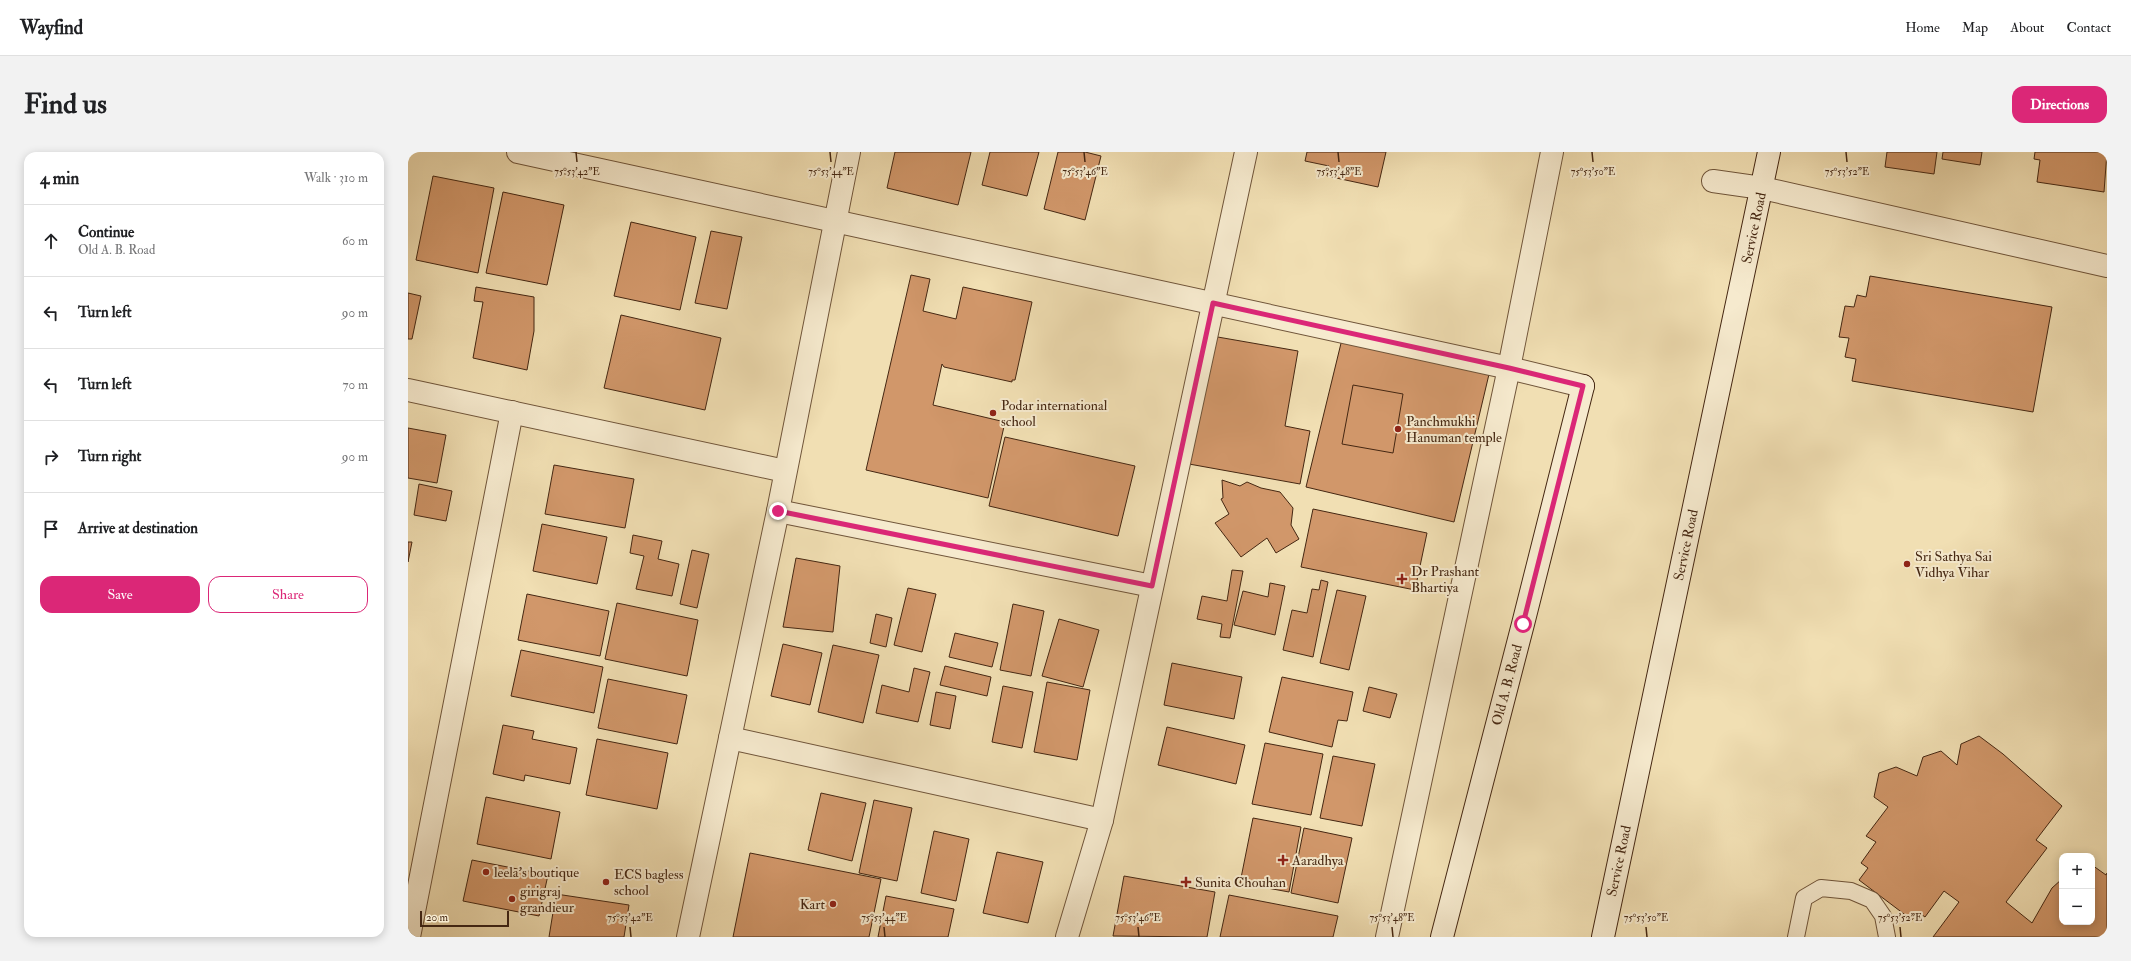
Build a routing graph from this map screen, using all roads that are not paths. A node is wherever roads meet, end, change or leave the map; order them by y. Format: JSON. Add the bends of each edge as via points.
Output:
{"nodes":[{"id":1,"x":518,"y":152,"type":"edge"},
{"id":2,"x":849,"y":152,"type":"edge"},
{"id":3,"x":1246,"y":152,"type":"edge"},
{"id":4,"x":1552,"y":152,"type":"edge"},
{"id":5,"x":1769,"y":152,"type":"edge"},
{"id":6,"x":1713,"y":181,"type":"dead end"},
{"id":7,"x":1762,"y":188,"type":"junction"},
{"id":8,"x":837,"y":221,"type":"junction"},
{"id":9,"x":2107,"y":266,"type":"edge"},
{"id":10,"x":1213,"y":303,"type":"junction"},
{"id":11,"x":1509,"y":368,"type":"junction"},
{"id":12,"x":408,"y":390,"type":"edge"},
{"id":13,"x":512,"y":412,"type":"junction"},
{"id":14,"x":785,"y":471,"type":"junction"},
{"id":15,"x":778,"y":511,"type":"junction"},
{"id":16,"x":1152,"y":586,"type":"junction"},
{"id":17,"x":730,"y":738,"type":"junction"},
{"id":18,"x":1102,"y":820,"type":"junction"},
{"id":19,"x":409,"y":937,"type":"edge"},
{"id":20,"x":688,"y":937,"type":"edge"},
{"id":21,"x":1067,"y":937,"type":"edge"},
{"id":22,"x":1387,"y":937,"type":"edge"},
{"id":23,"x":1442,"y":937,"type":"edge"},
{"id":24,"x":1603,"y":937,"type":"edge"},
{"id":25,"x":1796,"y":937,"type":"edge"},
{"id":26,"x":1887,"y":937,"type":"edge"}],
"edges":[{"from":1,"to":8,"type":"street"},
{"from":2,"to":8,"type":"street"},
{"from":3,"to":10,"type":"street"},
{"from":4,"to":11,"type":"street"},
{"from":5,"to":7,"type":"street","name":"Service Road"},
{"from":6,"to":7,"type":"street"},
{"from":7,"to":9,"type":"street"},
{"from":7,"to":24,"type":"street","name":"Service Road"},
{"from":8,"to":10,"type":"street"},
{"from":8,"to":14,"type":"street"},
{"from":10,"to":11,"type":"street"},
{"from":10,"to":16,"type":"street"},
{"from":11,"to":22,"type":"street"},
{"from":11,"to":23,"type":"street","name":"Old A. B. Road","via":[[1583,386]]},
{"from":12,"to":13,"type":"street"},
{"from":13,"to":14,"type":"street"},
{"from":13,"to":19,"type":"street"},
{"from":14,"to":15,"type":"street"},
{"from":15,"to":16,"type":"street"},
{"from":15,"to":17,"type":"street"},
{"from":16,"to":18,"type":"street"},
{"from":17,"to":18,"type":"street"},
{"from":17,"to":20,"type":"street"},
{"from":18,"to":21,"type":"street"},
{"from":25,"to":26,"type":"lane","via":[[1804,898],[1821,888],[1851,891],[1872,900],[1883,916]]}]}
